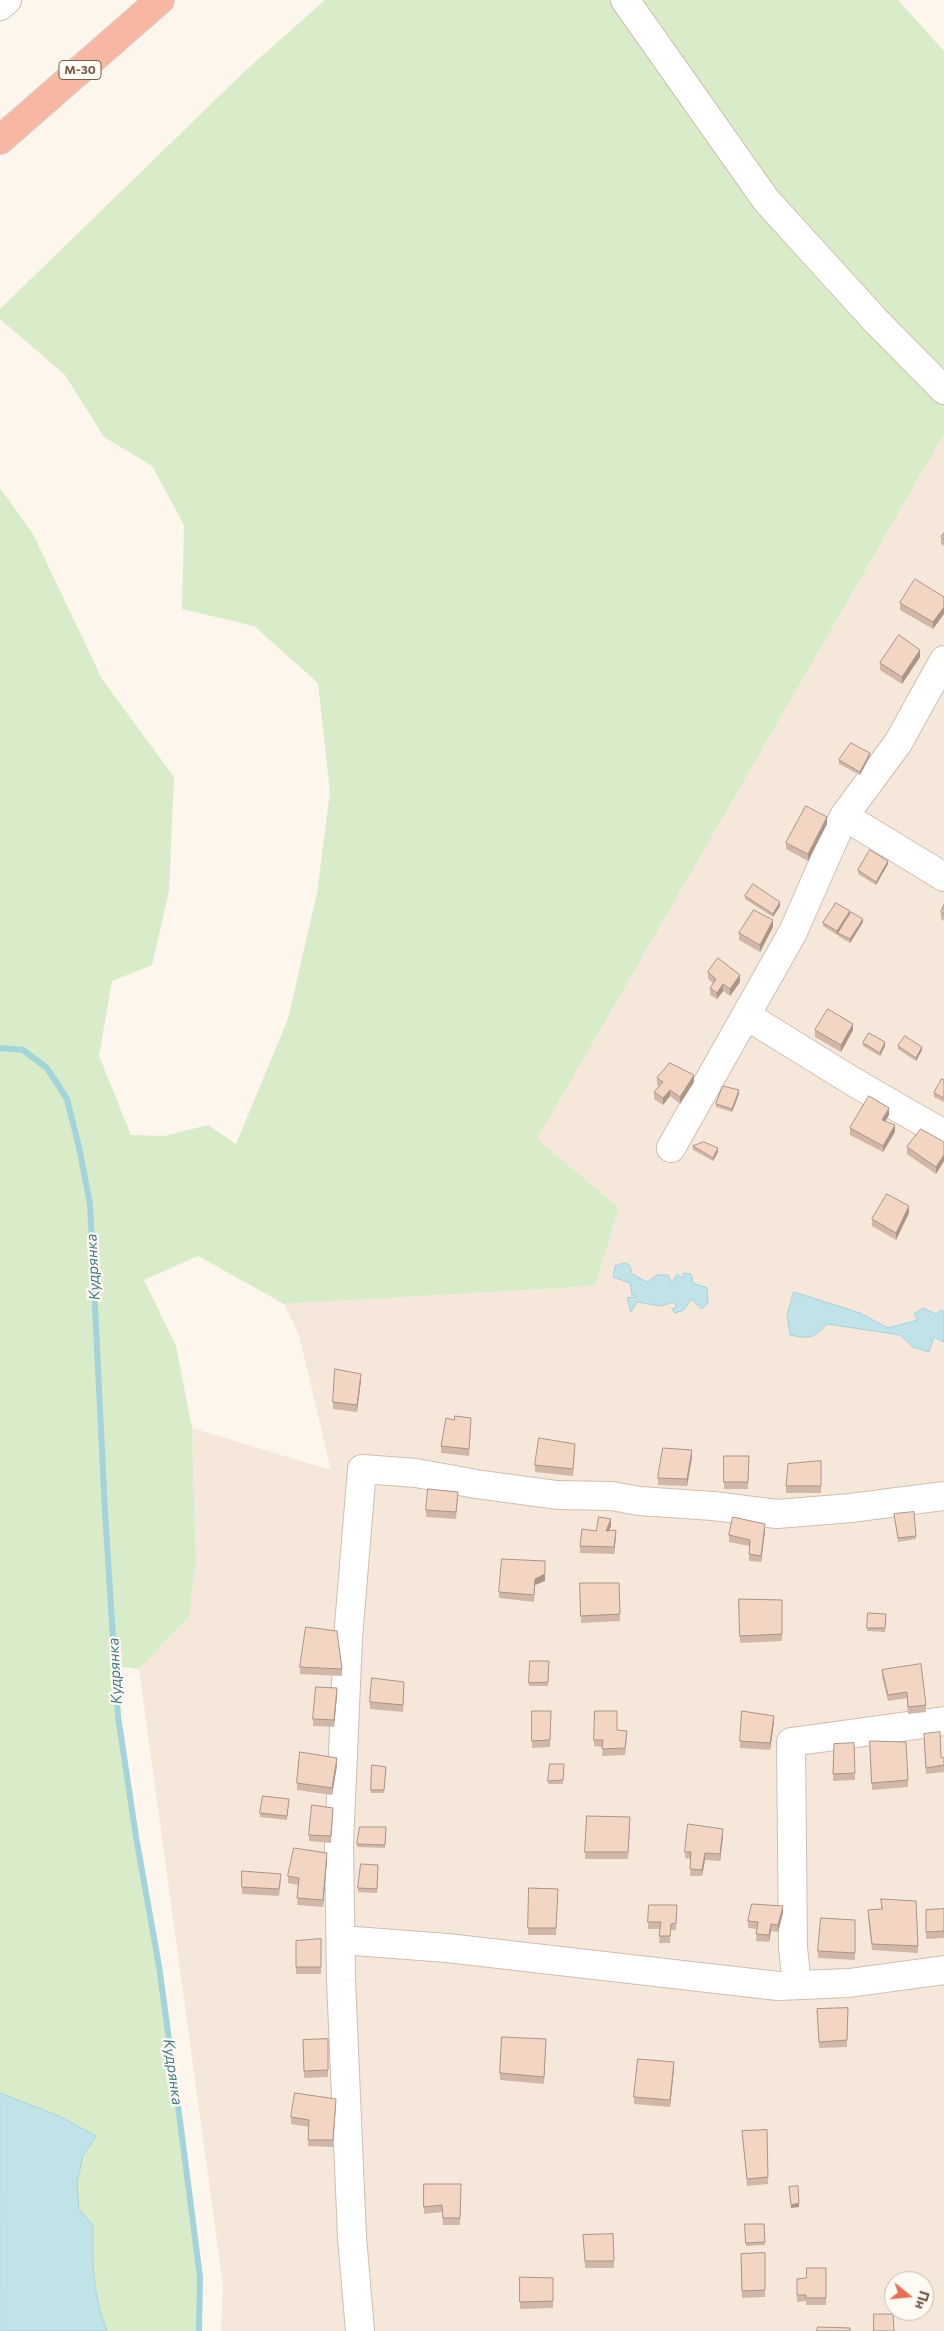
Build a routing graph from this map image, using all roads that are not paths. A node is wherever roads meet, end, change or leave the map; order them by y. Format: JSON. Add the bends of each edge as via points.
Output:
{"nodes":[{"id":1,"x":7,"y":0,"type":"edge"},
{"id":2,"x":160,"y":0,"type":"edge"},
{"id":3,"x":625,"y":0,"type":"edge"},
{"id":4,"x":0,"y":6,"type":"edge"},
{"id":5,"x":0,"y":140,"type":"edge"},
{"id":6,"x":944,"y":390,"type":"edge"},
{"id":7,"x":944,"y":660,"type":"edge"},
{"id":8,"x":844,"y":816,"type":"junction"},
{"id":9,"x":944,"y":877,"type":"edge"},
{"id":10,"x":747,"y":1016,"type":"junction"},
{"id":11,"x":944,"y":1134,"type":"edge"},
{"id":12,"x":671,"y":1148,"type":"dead end"},
{"id":13,"x":944,"y":1496,"type":"edge"},
{"id":14,"x":944,"y":1721,"type":"edge"},
{"id":15,"x":340,"y":1940,"type":"junction"},
{"id":16,"x":944,"y":1970,"type":"edge"},
{"id":17,"x":797,"y":1985,"type":"junction"},
{"id":18,"x":360,"y":2331,"type":"edge"}],
"edges":[{"from":1,"to":4,"type":"street"},
{"from":2,"to":5,"type":"highway","number":"М-30"},
{"from":3,"to":6,"type":"street","via":[[766,200]]},
{"from":7,"to":8,"type":"street","via":[[898,743]]},
{"from":8,"to":9,"type":"street"},
{"from":8,"to":10,"type":"street","via":[[793,932]]},
{"from":10,"to":11,"type":"street"},
{"from":10,"to":12,"type":"street"},
{"from":13,"to":15,"type":"street","via":[[777,1514],[612,1496],[557,1495],[416,1473],[362,1469],[344,1717],[339,1844]]},
{"from":14,"to":17,"type":"street","via":[[791,1742],[793,1948]]},
{"from":15,"to":17,"type":"street","via":[[447,1948],[778,1986]]},
{"from":15,"to":18,"type":"street","via":[[352,2237]]},
{"from":16,"to":17,"type":"street","via":[[849,1983]]}]}
